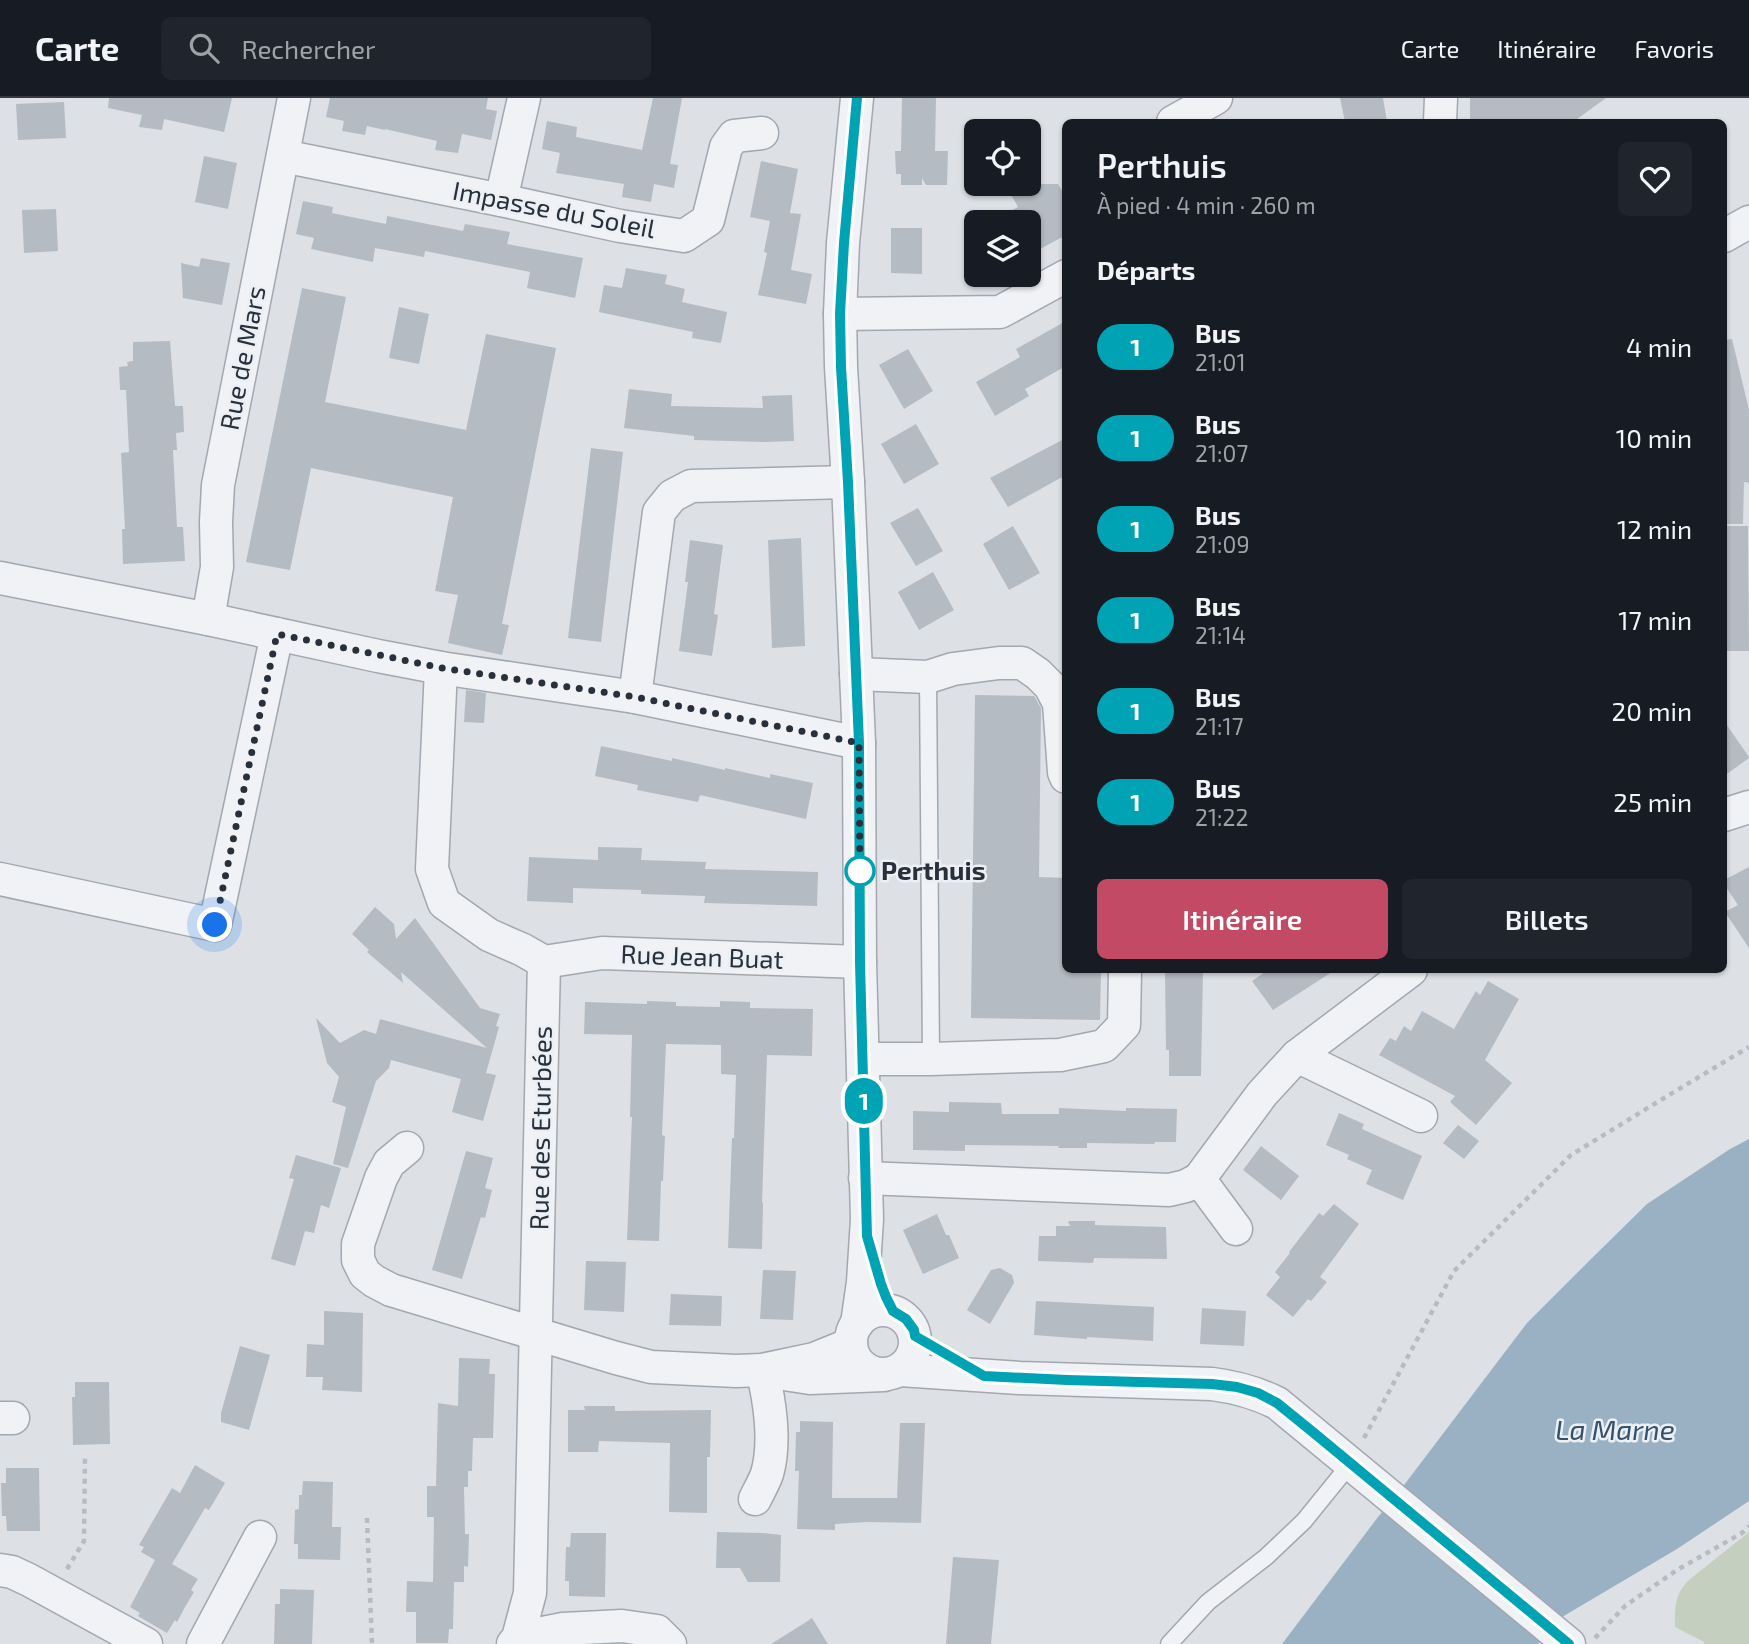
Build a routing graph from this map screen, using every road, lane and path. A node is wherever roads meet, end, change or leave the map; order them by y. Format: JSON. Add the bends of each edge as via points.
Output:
{"nodes":[{"id":1,"x":294,"y":98,"type":"edge"},
{"id":2,"x":524,"y":98,"type":"edge"},
{"id":3,"x":857,"y":98,"type":"edge"},
{"id":4,"x":1216,"y":98,"type":"edge"},
{"id":5,"x":1441,"y":98,"type":"edge"},
{"id":6,"x":1178,"y":119,"type":"edge"},
{"id":7,"x":1440,"y":119,"type":"edge"},
{"id":8,"x":762,"y":133,"type":"dead end"},
{"id":9,"x":283,"y":156,"type":"junction"},
{"id":10,"x":501,"y":200,"type":"junction"},
{"id":11,"x":1749,"y":222,"type":"edge"},
{"id":12,"x":1727,"y":234,"type":"edge"},
{"id":13,"x":1062,"y":278,"type":"edge"},
{"id":14,"x":840,"y":314,"type":"junction"},
{"id":15,"x":848,"y":482,"type":"junction"},
{"id":16,"x":0,"y":578,"type":"edge"},
{"id":17,"x":208,"y":620,"type":"junction"},
{"id":18,"x":277,"y":634,"type":"junction"},
{"id":19,"x":442,"y":668,"type":"junction"},
{"id":20,"x":856,"y":674,"type":"junction"},
{"id":21,"x":929,"y":677,"type":"junction"},
{"id":22,"x":635,"y":697,"type":"junction"},
{"id":23,"x":859,"y":743,"type":"junction"},
{"id":24,"x":1062,"y":744,"type":"edge"},
{"id":25,"x":1749,"y":807,"type":"edge"},
{"id":26,"x":1727,"y":814,"type":"edge"},
{"id":27,"x":0,"y":879,"type":"edge"},
{"id":28,"x":544,"y":962,"type":"junction"},
{"id":29,"x":860,"y":962,"type":"junction"},
{"id":30,"x":1125,"y":973,"type":"edge"},
{"id":31,"x":1407,"y":973,"type":"edge"},
{"id":32,"x":1749,"y":1047,"type":"edge"},
{"id":33,"x":1297,"y":1056,"type":"junction"},
{"id":34,"x":863,"y":1059,"type":"junction"},
{"id":35,"x":931,"y":1059,"type":"junction"},
{"id":36,"x":1421,"y":1116,"type":"dead end"},
{"id":37,"x":407,"y":1148,"type":"dead end"},
{"id":38,"x":865,"y":1178,"type":"junction"},
{"id":39,"x":1199,"y":1179,"type":"junction"},
{"id":40,"x":1236,"y":1229,"type":"dead end"},
{"id":41,"x":867,"y":1236,"type":"junction"},
{"id":42,"x":893,"y":1311,"type":"junction"},
{"id":43,"x":536,"y":1334,"type":"junction"},
{"id":44,"x":854,"y":1334,"type":"junction"},
{"id":45,"x":915,"y":1336,"type":"junction"},
{"id":46,"x":762,"y":1370,"type":"junction"},
{"id":47,"x":892,"y":1373,"type":"junction"},
{"id":48,"x":984,"y":1376,"type":"junction"},
{"id":49,"x":85,"y":1456,"type":"dead end"},
{"id":50,"x":1351,"y":1463,"type":"junction"},
{"id":51,"x":755,"y":1499,"type":"dead end"},
{"id":52,"x":367,"y":1518,"type":"dead end"},
{"id":53,"x":1749,"y":1526,"type":"edge"},
{"id":54,"x":260,"y":1537,"type":"dead end"},
{"id":55,"x":0,"y":1570,"type":"edge"},
{"id":56,"x":52,"y":1593,"type":"junction"},
{"id":57,"x":1561,"y":1637,"type":"edge"},
{"id":58,"x":515,"y":1641,"type":"edge"},
{"id":59,"x":146,"y":1644,"type":"edge"},
{"id":60,"x":203,"y":1644,"type":"edge"},
{"id":61,"x":372,"y":1644,"type":"edge"},
{"id":62,"x":670,"y":1644,"type":"edge"},
{"id":63,"x":1169,"y":1644,"type":"edge"},
{"id":64,"x":1590,"y":1644,"type":"edge"}],
"edges":[{"from":1,"to":9,"type":"street","name":"Rue de Mars"},
{"from":2,"to":10,"type":"street"},
{"from":3,"to":14,"type":"street"},
{"from":4,"to":6,"type":"street"},
{"from":5,"to":7,"type":"street"},
{"from":8,"to":10,"type":"street","name":"Impasse du Soleil","via":[[734,136],[726,147],[708,220],[684,236]]},
{"from":9,"to":10,"type":"street","name":"Impasse du Soleil"},
{"from":9,"to":17,"type":"street","name":"Rue de Mars","via":[[218,485],[216,567]]},
{"from":11,"to":12,"type":"street"},
{"from":13,"to":14,"type":"street","via":[[1000,312]]},
{"from":14,"to":15,"type":"street"},
{"from":15,"to":20,"type":"street"},
{"from":15,"to":22,"type":"street","via":[[691,486],[672,496],[659,512]]},
{"from":16,"to":17,"type":"street"},
{"from":17,"to":18,"type":"street"},
{"from":18,"to":19,"type":"street"},
{"from":18,"to":27,"type":"street","via":[[215,925]]},
{"from":19,"to":22,"type":"street"},
{"from":19,"to":28,"type":"street","via":[[432,869],[444,903],[489,935]]},
{"from":20,"to":21,"type":"street"},
{"from":20,"to":23,"type":"street"},
{"from":21,"to":24,"type":"street","via":[[953,669],[1022,663],[1050,685],[1059,703]]},
{"from":21,"to":35,"type":"lane"},
{"from":22,"to":23,"type":"street"},
{"from":23,"to":29,"type":"street"},
{"from":25,"to":26,"type":"street"},
{"from":28,"to":29,"type":"street","name":"Rue Jean Buat","via":[[601,953]]},
{"from":28,"to":43,"type":"street","name":"Rue des Eturbées"},
{"from":29,"to":34,"type":"street"},
{"from":30,"to":35,"type":"street","via":[[1124,1025],[1104,1046],[1060,1055]]},
{"from":31,"to":33,"type":"street"},
{"from":32,"to":50,"type":"path","via":[[1572,1155],[1454,1271]]},
{"from":33,"to":36,"type":"street"},
{"from":33,"to":39,"type":"street","via":[[1262,1094]]},
{"from":34,"to":35,"type":"street"},
{"from":34,"to":38,"type":"street"},
{"from":37,"to":43,"type":"street","via":[[389,1163],[381,1178],[358,1244],[358,1260],[365,1274],[391,1290]]},
{"from":38,"to":39,"type":"street","via":[[1169,1190]]},
{"from":38,"to":41,"type":"street"},
{"from":39,"to":40,"type":"street"},
{"from":41,"to":42,"type":"street"},
{"from":41,"to":44,"type":"street"},
{"from":42,"to":44,"type":"street","via":[[865,1316]]},
{"from":42,"to":45,"type":"street","via":[[906,1319]]},
{"from":43,"to":46,"type":"street","via":[[651,1367]]},
{"from":43,"to":58,"type":"street","name":"Rue des Eturbées","via":[[530,1593]]},
{"from":44,"to":46,"type":"street","via":[[814,1359]]},
{"from":44,"to":47,"type":"street","via":[[861,1366],[871,1372]]},
{"from":45,"to":47,"type":"street","via":[[915,1353]]},
{"from":45,"to":48,"type":"street"},
{"from":46,"to":47,"type":"street","via":[[810,1378]]},
{"from":46,"to":51,"type":"street","via":[[769,1396],[771,1451]]},
{"from":47,"to":48,"type":"street"},
{"from":48,"to":50,"type":"street","via":[[1237,1387],[1277,1403]]},
{"from":49,"to":56,"type":"path","via":[[84,1541]]},
{"from":50,"to":57,"type":"street"},
{"from":50,"to":63,"type":"lane","via":[[1304,1521],[1208,1602]]},
{"from":52,"to":61,"type":"path"},
{"from":53,"to":64,"type":"path","via":[[1625,1606]]},
{"from":54,"to":60,"type":"street"},
{"from":55,"to":56,"type":"street"},
{"from":56,"to":59,"type":"street"},
{"from":58,"to":62,"type":"street","via":[[563,1629],[622,1626],[657,1631]]}]}
